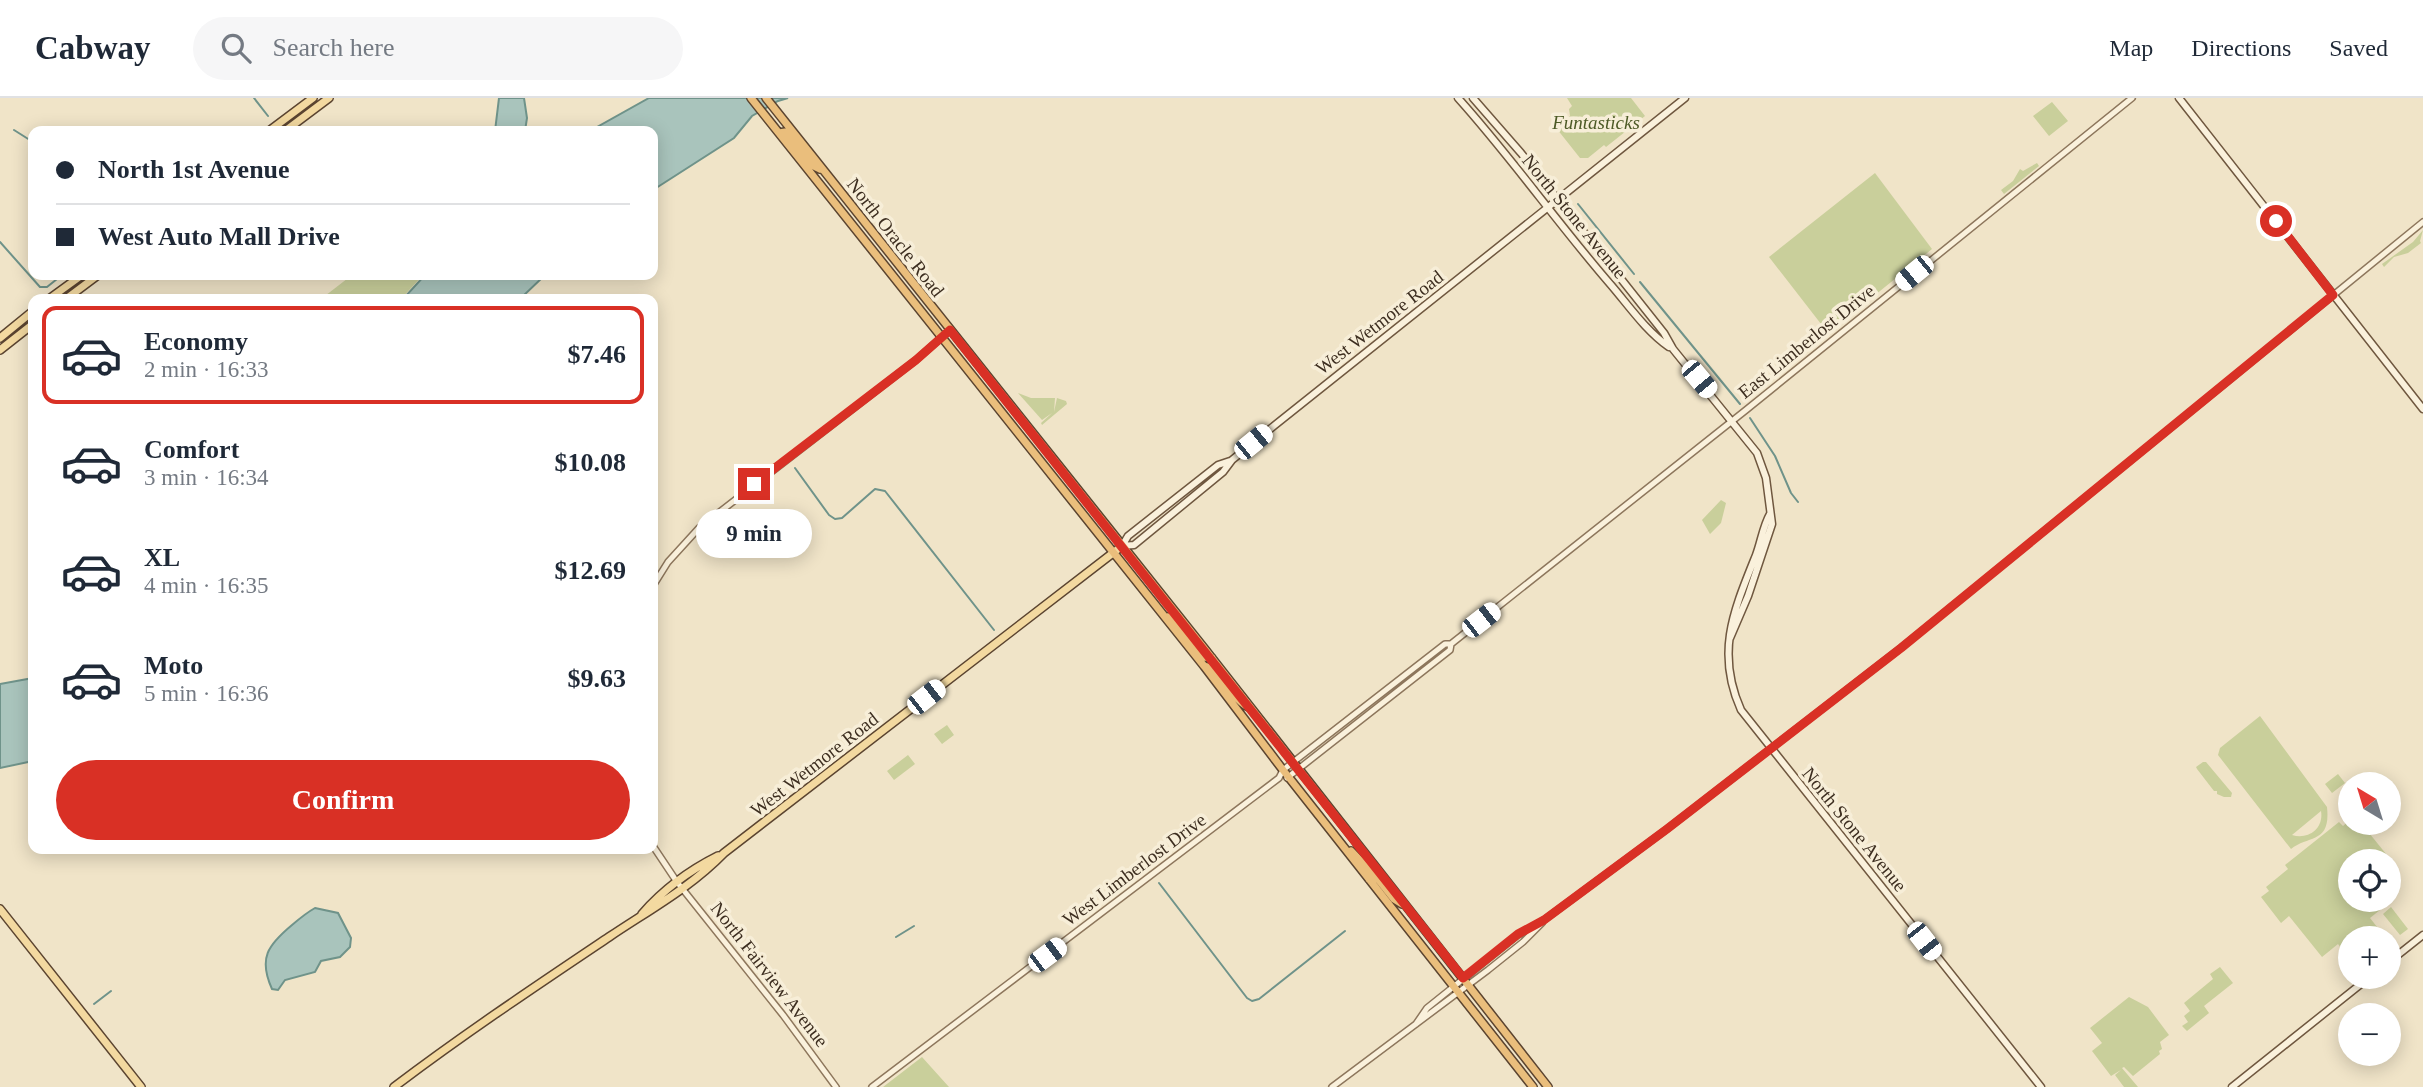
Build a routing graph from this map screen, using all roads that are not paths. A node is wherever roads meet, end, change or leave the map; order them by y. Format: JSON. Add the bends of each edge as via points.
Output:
{"nodes":[{"id":1,"x":313,"y":98,"type":"edge"},
{"id":2,"x":329,"y":98,"type":"edge"},
{"id":3,"x":751,"y":98,"type":"edge"},
{"id":4,"x":766,"y":98,"type":"edge"},
{"id":5,"x":1458,"y":98,"type":"edge"},
{"id":6,"x":1473,"y":98,"type":"edge"},
{"id":7,"x":1685,"y":98,"type":"edge"},
{"id":8,"x":2132,"y":98,"type":"edge"},
{"id":9,"x":2179,"y":98,"type":"edge"},
{"id":10,"x":276,"y":126,"type":"edge"},
{"id":11,"x":292,"y":126,"type":"edge"},
{"id":12,"x":779,"y":133,"type":"junction"},
{"id":13,"x":824,"y":171,"type":"junction"},
{"id":14,"x":1558,"y":200,"type":"junction"},
{"id":15,"x":1546,"y":208,"type":"junction"},
{"id":16,"x":2423,"y":222,"type":"edge"},
{"id":17,"x":75,"y":280,"type":"edge"},
{"id":18,"x":91,"y":280,"type":"edge"},
{"id":19,"x":56,"y":294,"type":"edge"},
{"id":20,"x":73,"y":294,"type":"edge"},
{"id":21,"x":2333,"y":295,"type":"junction"},
{"id":22,"x":28,"y":315,"type":"edge"},
{"id":23,"x":28,"y":328,"type":"edge"},
{"id":24,"x":950,"y":330,"type":"junction"},
{"id":25,"x":943,"y":337,"type":"junction"},
{"id":26,"x":0,"y":338,"type":"edge"},
{"id":27,"x":1673,"y":349,"type":"junction"},
{"id":28,"x":0,"y":350,"type":"edge"},
{"id":29,"x":2423,"y":409,"type":"edge"},
{"id":30,"x":1732,"y":421,"type":"junction"},
{"id":31,"x":1598,"y":528,"type":"joint"},
{"id":32,"x":1122,"y":546,"type":"junction"},
{"id":33,"x":1113,"y":553,"type":"junction"},
{"id":34,"x":658,"y":578,"type":"edge"},
{"id":35,"x":1161,"y":613,"type":"junction"},
{"id":36,"x":1451,"y":644,"type":"junction"},
{"id":37,"x":1212,"y":658,"type":"junction"},
{"id":38,"x":1424,"y":661,"type":"junction"},
{"id":39,"x":1203,"y":666,"type":"junction"},
{"id":40,"x":1424,"y":671,"type":"junction"},
{"id":41,"x":1378,"y":697,"type":"junction"},
{"id":42,"x":1378,"y":708,"type":"junction"},
{"id":43,"x":1251,"y":709,"type":"junction"},
{"id":44,"x":1771,"y":749,"type":"junction"},
{"id":45,"x":1293,"y":762,"type":"junction"},
{"id":46,"x":1299,"y":770,"type":"junction"},
{"id":47,"x":1284,"y":775,"type":"junction"},
{"id":48,"x":1342,"y":844,"type":"junction"},
{"id":49,"x":724,"y":853,"type":"junction"},
{"id":50,"x":658,"y":854,"type":"edge"},
{"id":51,"x":1379,"y":872,"type":"junction"},
{"id":52,"x":1369,"y":879,"type":"junction"},
{"id":53,"x":677,"y":882,"type":"junction"},
{"id":54,"x":683,"y":890,"type":"junction"},
{"id":55,"x":1406,"y":906,"type":"junction"},
{"id":56,"x":0,"y":909,"type":"edge"},
{"id":57,"x":639,"y":917,"type":"junction"},
{"id":58,"x":2423,"y":935,"type":"edge"},
{"id":59,"x":2401,"y":952,"type":"edge"},
{"id":60,"x":1466,"y":981,"type":"junction"},
{"id":61,"x":1457,"y":988,"type":"junction"},
{"id":62,"x":2355,"y":989,"type":"edge"},
{"id":63,"x":141,"y":1087,"type":"edge"},
{"id":64,"x":394,"y":1087,"type":"edge"},
{"id":65,"x":836,"y":1087,"type":"edge"},
{"id":66,"x":872,"y":1087,"type":"edge"},
{"id":67,"x":1332,"y":1087,"type":"edge"},
{"id":68,"x":1533,"y":1087,"type":"edge"},
{"id":69,"x":1548,"y":1087,"type":"edge"},
{"id":70,"x":2040,"y":1087,"type":"edge"},
{"id":71,"x":2232,"y":1087,"type":"edge"}],
"edges":[{"from":1,"to":10,"type":"main road"},
{"from":2,"to":11,"type":"main road"},
{"from":3,"to":12,"type":"highway","name":"North Oracle Road"},
{"from":4,"to":13,"type":"highway","name":"North Oracle Road"},
{"from":5,"to":15,"type":"main road","name":"North Stone Avenue"},
{"from":6,"to":14,"type":"main road","name":"North Stone Avenue"},
{"from":7,"to":14,"type":"main road","name":"West Wetmore Road"},
{"from":8,"to":30,"type":"street","name":"East Limberlost Drive"},
{"from":9,"to":21,"type":"main road"},
{"from":12,"to":13,"type":"highway","via":[[785,132],[814,166]]},
{"from":12,"to":25,"type":"highway","name":"North Oracle Road"},
{"from":13,"to":24,"type":"highway","name":"North Oracle Road"},
{"from":14,"to":15,"type":"main road","name":"West Wetmore Road"},
{"from":14,"to":27,"type":"main road","name":"North Stone Avenue"},
{"from":15,"to":27,"type":"main road","name":"North Stone Avenue","via":[[1638,317]]},
{"from":15,"to":32,"type":"main road","name":"West Wetmore Road","via":[[1232,460],[1134,545]]},
{"from":16,"to":21,"type":"street"},
{"from":17,"to":19,"type":"main road"},
{"from":18,"to":20,"type":"main road"},
{"from":21,"to":29,"type":"main road"},
{"from":21,"to":44,"type":"street"},
{"from":22,"to":26,"type":"main road"},
{"from":23,"to":28,"type":"main road"},
{"from":24,"to":25,"type":"street"},
{"from":24,"to":32,"type":"highway","name":"North Oracle Road"},
{"from":25,"to":33,"type":"highway","name":"North Oracle Road"},
{"from":25,"to":34,"type":"street","via":[[699,528]]},
{"from":27,"to":30,"type":"main road","name":"North Stone Avenue"},
{"from":30,"to":31,"type":"street","name":"East Limberlost Drive"},
{"from":30,"to":44,"type":"main road","name":"North Stone Avenue","via":[[1757,453],[1766,478],[1772,524],[1728,642],[1728,664],[1741,710]]},
{"from":31,"to":36,"type":"street","name":"West Limberlost Drive"},
{"from":32,"to":33,"type":"main road","name":"West Wetmore Road"},
{"from":32,"to":37,"type":"highway","name":"North Oracle Road"},
{"from":33,"to":35,"type":"highway","name":"North Oracle Road"},
{"from":33,"to":49,"type":"main road","name":"West Wetmore Road"},
{"from":35,"to":37,"type":"highway","via":[[1175,621],[1203,657]]},
{"from":35,"to":39,"type":"highway","name":"North Oracle Road"},
{"from":36,"to":38,"type":"street","name":"West Limberlost Drive"},
{"from":36,"to":40,"type":"street","name":"West Limberlost Drive","via":[[1450,650]]},
{"from":37,"to":43,"type":"highway","name":"North Oracle Road"},
{"from":38,"to":40,"type":"street"},
{"from":38,"to":41,"type":"street","name":"West Limberlost Drive"},
{"from":39,"to":43,"type":"highway","via":[[1212,668],[1243,706]]},
{"from":39,"to":47,"type":"highway","name":"North Oracle Road"},
{"from":40,"to":42,"type":"street","name":"West Limberlost Drive"},
{"from":41,"to":42,"type":"street"},
{"from":41,"to":45,"type":"street","name":"West Limberlost Drive"},
{"from":42,"to":46,"type":"street","name":"West Limberlost Drive"},
{"from":43,"to":45,"type":"highway","name":"North Oracle Road"},
{"from":44,"to":60,"type":"street"},
{"from":44,"to":70,"type":"main road","name":"North Stone Avenue"},
{"from":45,"to":46,"type":"highway","name":"North Oracle Road"},
{"from":45,"to":47,"type":"street","name":"West Limberlost Drive"},
{"from":46,"to":47,"type":"street","name":"West Limberlost Drive"},
{"from":46,"to":51,"type":"highway","name":"North Oracle Road"},
{"from":47,"to":48,"type":"highway","name":"North Oracle Road"},
{"from":47,"to":66,"type":"street","name":"West Limberlost Drive"},
{"from":48,"to":51,"type":"highway","via":[[1371,872]]},
{"from":48,"to":52,"type":"highway","name":"North Oracle Road"},
{"from":49,"to":53,"type":"main road","name":"West Wetmore Road"},
{"from":49,"to":54,"type":"main road","name":"West Wetmore Road"},
{"from":50,"to":53,"type":"street","name":"North Fairview Avenue"},
{"from":51,"to":55,"type":"highway","name":"North Oracle Road"},
{"from":52,"to":55,"type":"highway","via":[[1378,879]]},
{"from":52,"to":61,"type":"highway","name":"North Oracle Road"},
{"from":53,"to":54,"type":"street","name":"North Fairview Avenue"},
{"from":53,"to":57,"type":"main road","name":"West Wetmore Road"},
{"from":54,"to":57,"type":"main road","name":"West Wetmore Road"},
{"from":54,"to":65,"type":"street","name":"North Fairview Avenue"},
{"from":55,"to":60,"type":"highway","name":"North Oracle Road"},
{"from":56,"to":63,"type":"main road"},
{"from":57,"to":64,"type":"main road","name":"West Wetmore Road","via":[[480,1023]]},
{"from":58,"to":59,"type":"main road"},
{"from":60,"to":61,"type":"street"},
{"from":60,"to":69,"type":"highway","name":"North Oracle Road"},
{"from":61,"to":67,"type":"street"},
{"from":61,"to":68,"type":"highway","name":"North Oracle Road"},
{"from":62,"to":71,"type":"main road"}]}
